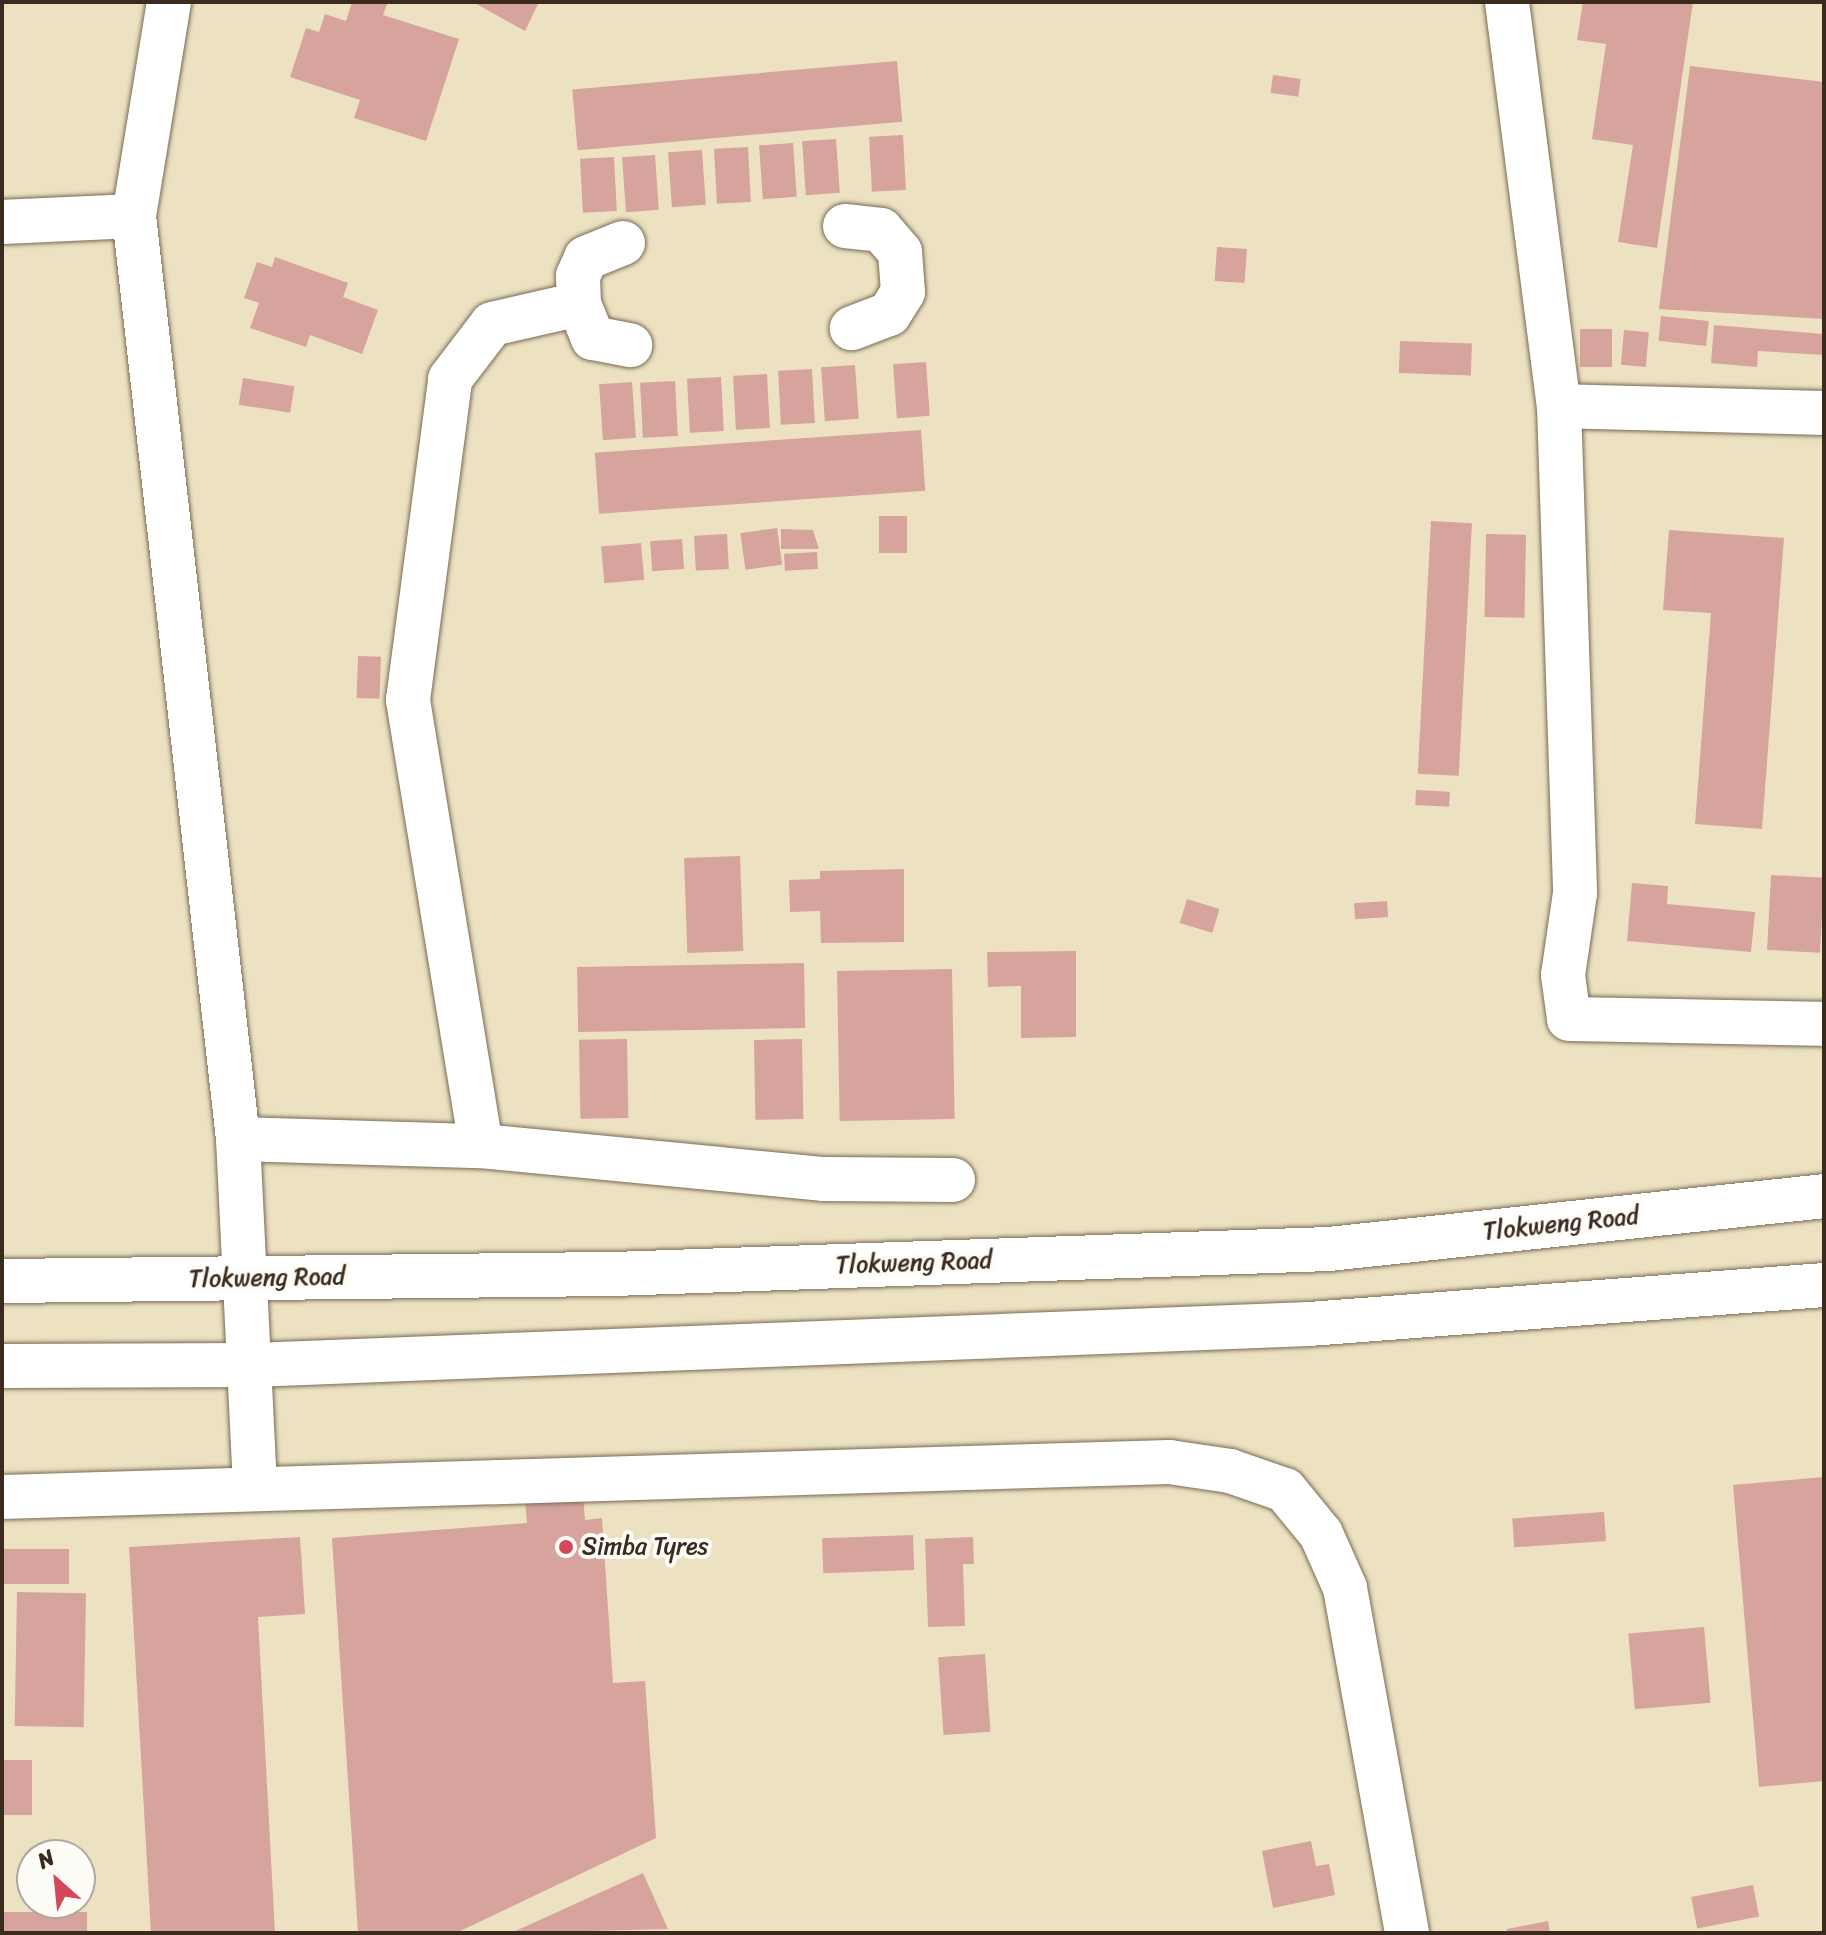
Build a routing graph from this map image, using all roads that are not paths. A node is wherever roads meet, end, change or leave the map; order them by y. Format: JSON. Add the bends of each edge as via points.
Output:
{"nodes":[{"id":1,"x":169,"y":2,"type":"edge"},
{"id":2,"x":1507,"y":2,"type":"edge"},
{"id":3,"x":134,"y":216,"type":"junction"},
{"id":4,"x":2,"y":222,"type":"edge"},
{"id":5,"x":845,"y":226,"type":"dead end"},
{"id":6,"x":623,"y":243,"type":"dead end"},
{"id":7,"x":579,"y":304,"type":"junction"},
{"id":8,"x":852,"y":328,"type":"dead end"},
{"id":9,"x":630,"y":345,"type":"dead end"},
{"id":10,"x":1559,"y":406,"type":"junction"},
{"id":11,"x":1824,"y":413,"type":"edge"},
{"id":12,"x":1824,"y":1024,"type":"edge"},
{"id":13,"x":238,"y":1139,"type":"junction"},
{"id":14,"x":481,"y":1146,"type":"junction"},
{"id":15,"x":953,"y":1180,"type":"dead end"},
{"id":16,"x":1824,"y":1196,"type":"edge"},
{"id":17,"x":2,"y":1281,"type":"edge"},
{"id":18,"x":241,"y":1282,"type":"junction"},
{"id":19,"x":1824,"y":1285,"type":"edge"},
{"id":20,"x":253,"y":1365,"type":"junction"},
{"id":21,"x":2,"y":1366,"type":"edge"},
{"id":22,"x":255,"y":1489,"type":"junction"},
{"id":23,"x":2,"y":1497,"type":"edge"},
{"id":24,"x":1407,"y":1933,"type":"edge"}],
"edges":[{"from":1,"to":3,"type":"main road"},
{"from":2,"to":10,"type":"main road"},
{"from":3,"to":4,"type":"main road"},
{"from":3,"to":13,"type":"main road"},
{"from":5,"to":8,"type":"main road","via":[[881,230],[900,252],[903,292],[889,314]]},
{"from":6,"to":7,"type":"main road","via":[[586,258],[578,276]]},
{"from":7,"to":9,"type":"main road","via":[[593,338]]},
{"from":7,"to":14,"type":"main road","via":[[492,324],[450,379],[408,700]]},
{"from":10,"to":11,"type":"main road"},
{"from":10,"to":12,"type":"main road","via":[[1575,893],[1563,975],[1569,1019]]},
{"from":13,"to":14,"type":"main road"},
{"from":13,"to":18,"type":"main road"},
{"from":14,"to":15,"type":"main road","via":[[824,1179]]},
{"from":16,"to":18,"type":"main road","name":"Tlokweng Road","via":[[1329,1249]]},
{"from":17,"to":18,"type":"main road","name":"Tlokweng Road"},
{"from":18,"to":20,"type":"main road"},
{"from":19,"to":20,"type":"main road","via":[[1309,1324]]},
{"from":20,"to":21,"type":"main road"},
{"from":20,"to":22,"type":"main road"},
{"from":22,"to":23,"type":"main road"},
{"from":22,"to":24,"type":"main road","via":[[1169,1462],[1285,1490],[1321,1534],[1345,1588]]}]}
